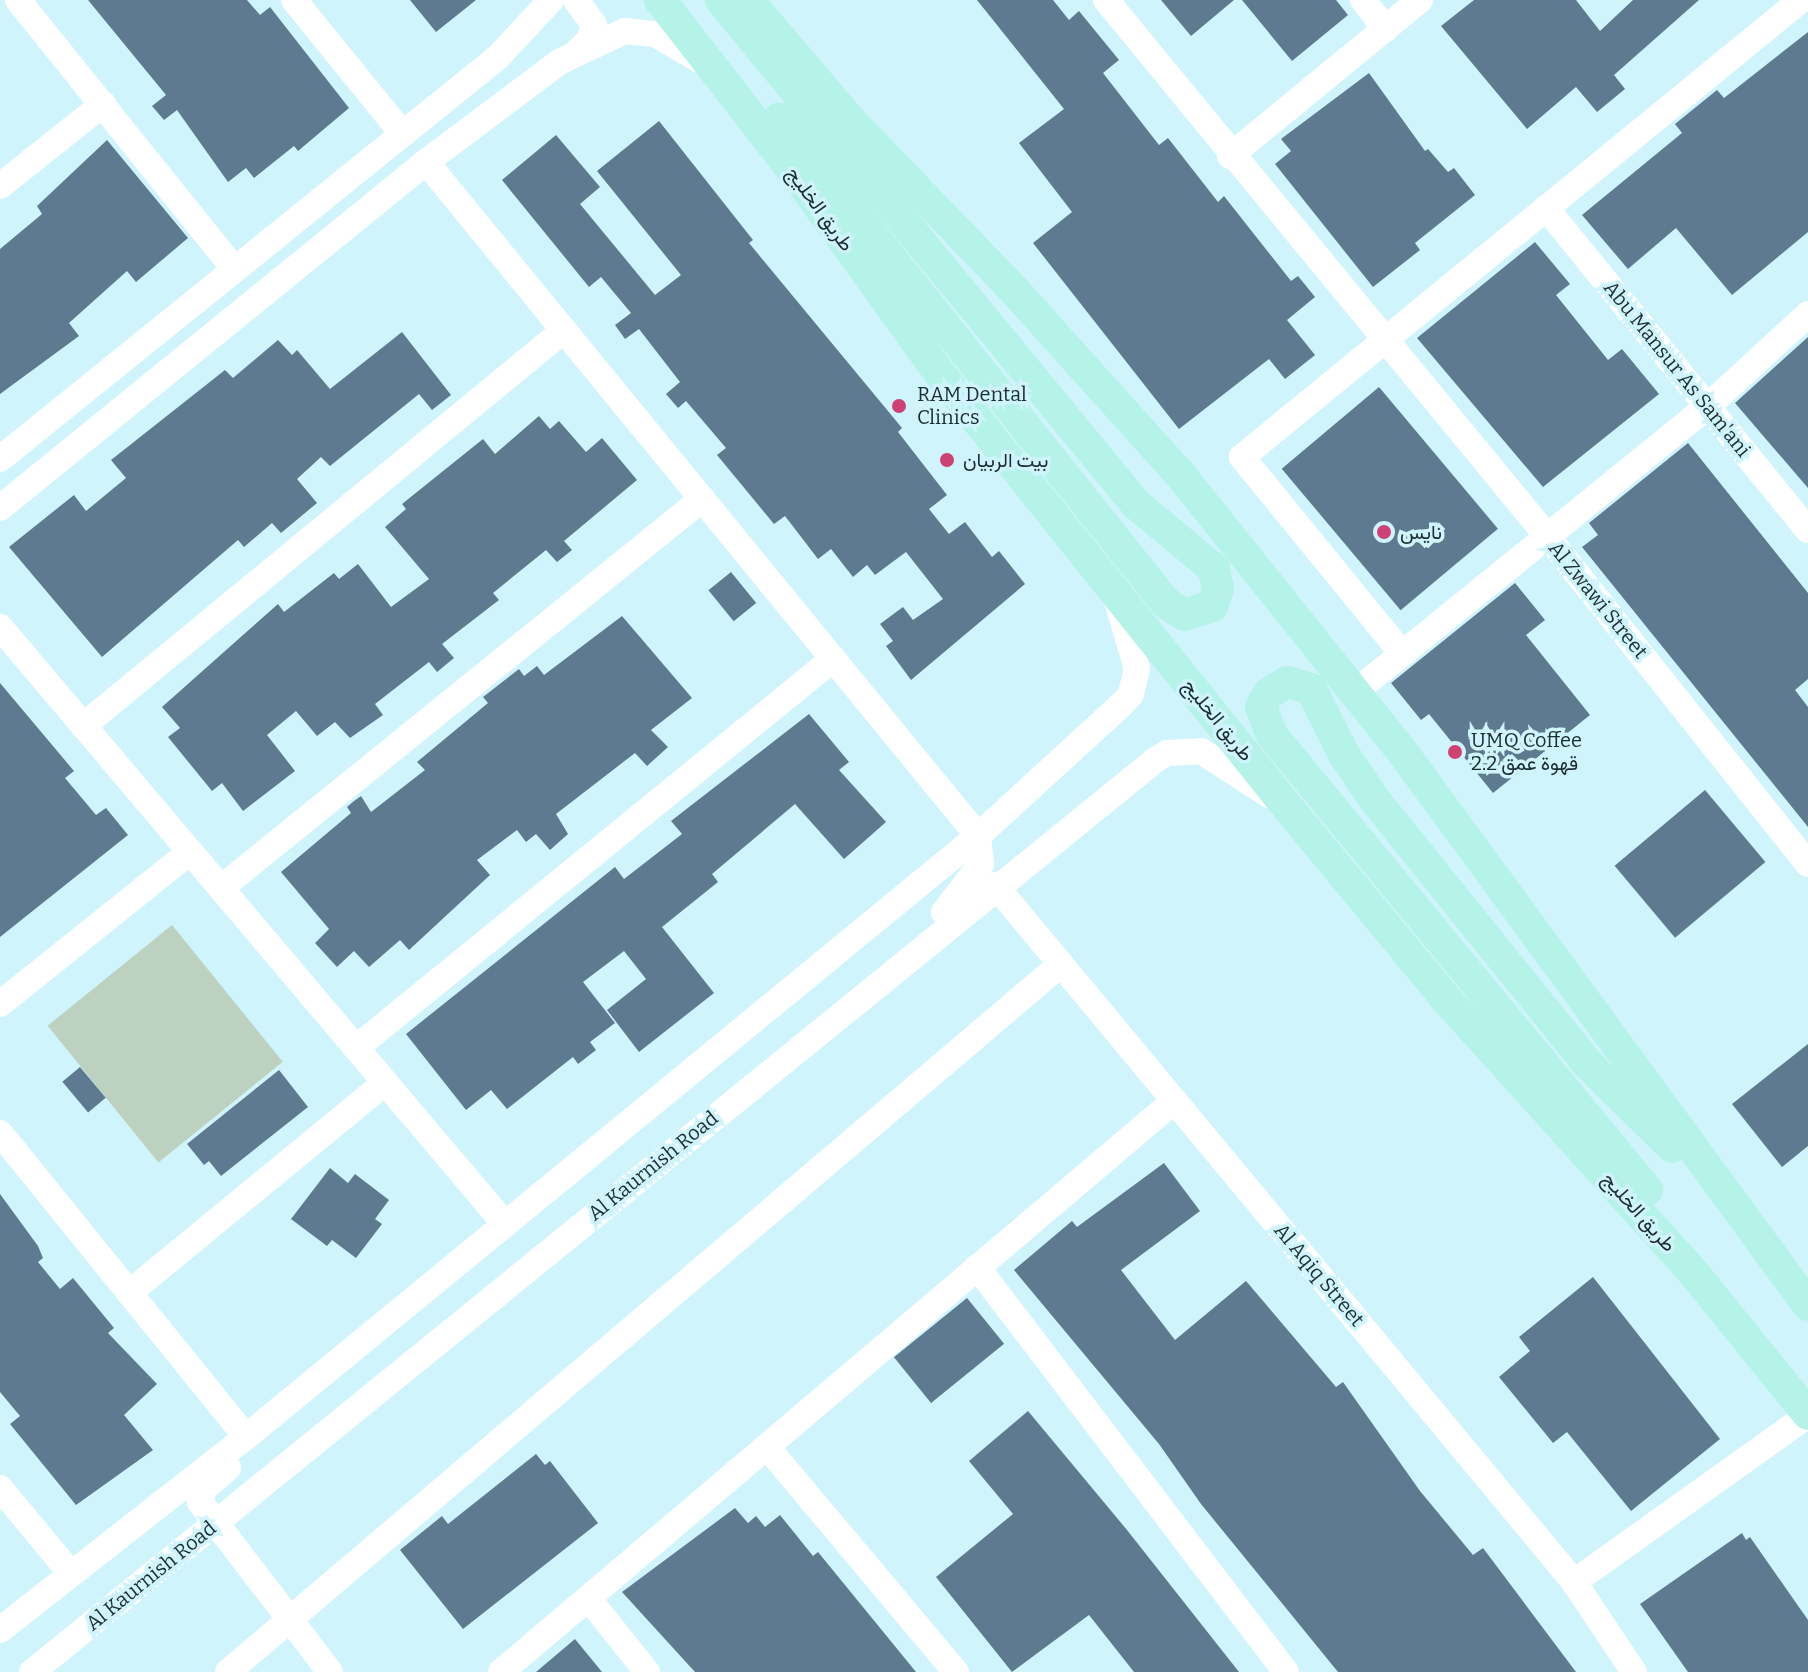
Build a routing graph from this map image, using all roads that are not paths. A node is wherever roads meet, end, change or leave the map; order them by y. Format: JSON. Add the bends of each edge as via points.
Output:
{"nodes":[{"id":1,"x":18,"y":0,"type":"edge"},
{"id":2,"x":294,"y":0,"type":"edge"},
{"id":3,"x":576,"y":0,"type":"edge"},
{"id":4,"x":660,"y":0,"type":"edge"},
{"id":5,"x":721,"y":0,"type":"edge"},
{"id":6,"x":748,"y":0,"type":"edge"},
{"id":7,"x":761,"y":0,"type":"edge"},
{"id":8,"x":1106,"y":0,"type":"edge"},
{"id":9,"x":1363,"y":0,"type":"edge"},
{"id":10,"x":1420,"y":0,"type":"edge"},
{"id":11,"x":1801,"y":0,"type":"edge"},
{"id":12,"x":548,"y":6,"type":"edge"},
{"id":13,"x":1386,"y":29,"type":"junction"},
{"id":14,"x":775,"y":32,"type":"junction"},
{"id":15,"x":571,"y":56,"type":"junction"},
{"id":16,"x":716,"y":70,"type":"junction"},
{"id":17,"x":103,"y":104,"type":"junction"},
{"id":18,"x":402,"y":133,"type":"junction"},
{"id":19,"x":1230,"y":156,"type":"junction"},
{"id":20,"x":426,"y":162,"type":"junction"},
{"id":21,"x":0,"y":186,"type":"edge"},
{"id":22,"x":1546,"y":208,"type":"junction"},
{"id":23,"x":234,"y":269,"type":"junction"},
{"id":24,"x":1808,"y":314,"type":"edge"},
{"id":25,"x":564,"y":330,"type":"junction"},
{"id":26,"x":1382,"y":341,"type":"junction"},
{"id":27,"x":1707,"y":407,"type":"junction"},
{"id":28,"x":0,"y":459,"type":"edge"},
{"id":29,"x":702,"y":499,"type":"junction"},
{"id":30,"x":0,"y":508,"type":"edge"},
{"id":31,"x":1808,"y":530,"type":"edge"},
{"id":32,"x":1547,"y":536,"type":"junction"},
{"id":33,"x":1114,"y":590,"type":"junction"},
{"id":34,"x":0,"y":627,"type":"edge"},
{"id":35,"x":1401,"y":652,"type":"junction"},
{"id":36,"x":833,"y":659,"type":"junction"},
{"id":37,"x":1355,"y":692,"type":"junction"},
{"id":38,"x":83,"y":726,"type":"junction"},
{"id":39,"x":1289,"y":809,"type":"junction"},
{"id":40,"x":978,"y":836,"type":"junction"},
{"id":41,"x":190,"y":852,"type":"junction"},
{"id":42,"x":1808,"y":864,"type":"edge"},
{"id":43,"x":995,"y":885,"type":"junction"},
{"id":44,"x":221,"y":888,"type":"junction"},
{"id":45,"x":1061,"y":964,"type":"junction"},
{"id":46,"x":878,"y":982,"type":"junction"},
{"id":47,"x":0,"y":1004,"type":"edge"},
{"id":48,"x":356,"y":1048,"type":"junction"},
{"id":49,"x":385,"y":1083,"type":"junction"},
{"id":50,"x":1174,"y":1101,"type":"junction"},
{"id":51,"x":0,"y":1133,"type":"edge"},
{"id":52,"x":1739,"y":1214,"type":"junction"},
{"id":53,"x":505,"y":1224,"type":"junction"},
{"id":54,"x":977,"y":1267,"type":"junction"},
{"id":55,"x":129,"y":1293,"type":"junction"},
{"id":56,"x":1808,"y":1305,"type":"edge"},
{"id":57,"x":1758,"y":1352,"type":"junction"},
{"id":58,"x":336,"y":1363,"type":"junction"},
{"id":59,"x":1808,"y":1414,"type":"edge"},
{"id":60,"x":246,"y":1437,"type":"junction"},
{"id":61,"x":767,"y":1447,"type":"junction"},
{"id":62,"x":0,"y":1488,"type":"edge"},
{"id":63,"x":215,"y":1524,"type":"junction"},
{"id":64,"x":69,"y":1571,"type":"junction"},
{"id":65,"x":1574,"y":1582,"type":"junction"},
{"id":66,"x":588,"y":1598,"type":"junction"},
{"id":67,"x":289,"y":1619,"type":"junction"},
{"id":68,"x":0,"y":1630,"type":"edge"},
{"id":69,"x":32,"y":1672,"type":"edge"},
{"id":70,"x":228,"y":1672,"type":"edge"},
{"id":71,"x":330,"y":1672,"type":"edge"},
{"id":72,"x":501,"y":1672,"type":"edge"},
{"id":73,"x":647,"y":1672,"type":"edge"},
{"id":74,"x":956,"y":1672,"type":"edge"},
{"id":75,"x":1286,"y":1672,"type":"edge"},
{"id":76,"x":1634,"y":1672,"type":"edge"}],
"edges":[{"from":1,"to":17,"type":"street"},
{"from":2,"to":18,"type":"street"},
{"from":3,"to":15,"type":"street","via":[[594,25],[589,40]]},
{"from":4,"to":5,"type":"main road","via":[[759,93],[1166,603],[1184,615],[1212,606],[1218,589],[1214,569],[1136,504]]},
{"from":4,"to":16,"type":"main road","name":"طريق الخليج"},
{"from":6,"to":14,"type":"main road"},
{"from":7,"to":14,"type":"street"},
{"from":8,"to":19,"type":"street","name":"Al Zwawi Street"},
{"from":9,"to":13,"type":"street"},
{"from":10,"to":13,"type":"street"},
{"from":11,"to":22,"type":"street"},
{"from":12,"to":18,"type":"street","via":[[497,58]]},
{"from":13,"to":19,"type":"street"},
{"from":14,"to":37,"type":"main road","via":[[848,118],[1126,412]]},
{"from":15,"to":16,"type":"street","via":[[609,36],[640,32],[672,43]]},
{"from":15,"to":20,"type":"street"},
{"from":16,"to":33,"type":"main road","name":"طريق الخليج","via":[[941,375]]},
{"from":17,"to":21,"type":"street"},
{"from":17,"to":23,"type":"street"},
{"from":18,"to":23,"type":"street"},
{"from":19,"to":26,"type":"street","name":"Al Zwawi Street"},
{"from":20,"to":25,"type":"street"},
{"from":20,"to":30,"type":"street"},
{"from":22,"to":26,"type":"street"},
{"from":22,"to":27,"type":"street","name":"Abu Mansur As Sam'ani"},
{"from":23,"to":28,"type":"street"},
{"from":24,"to":27,"type":"street"},
{"from":25,"to":29,"type":"street"},
{"from":25,"to":38,"type":"street"},
{"from":26,"to":32,"type":"street","name":"Al Zwawi Street"},
{"from":26,"to":35,"type":"street","via":[[1242,457]]},
{"from":27,"to":31,"type":"street","name":"Abu Mansur As Sam'ani"},
{"from":27,"to":32,"type":"street"},
{"from":29,"to":36,"type":"street"},
{"from":29,"to":44,"type":"street"},
{"from":32,"to":35,"type":"street"},
{"from":32,"to":42,"type":"street","name":"Al Zwawi Street"},
{"from":33,"to":39,"type":"main road","name":"طريق الخليج"},
{"from":33,"to":40,"type":"street","via":[[1136,656],[1131,694]]},
{"from":34,"to":38,"type":"street"},
{"from":35,"to":37,"type":"street"},
{"from":36,"to":40,"type":"street"},
{"from":36,"to":48,"type":"street"},
{"from":37,"to":52,"type":"main road"},
{"from":38,"to":41,"type":"street"},
{"from":39,"to":43,"type":"street","name":"Al Kaurnish Road","via":[[1213,755],[1189,749],[1167,753]]},
{"from":39,"to":57,"type":"main road","name":"طريق الخليج","via":[[1458,1012],[1643,1215]]},
{"from":40,"to":46,"type":"street","via":[[981,864]]},
{"from":40,"to":53,"type":"street"},
{"from":41,"to":44,"type":"street"},
{"from":41,"to":47,"type":"street"},
{"from":43,"to":45,"type":"street","name":"Al Aqiq Street"},
{"from":43,"to":46,"type":"street","name":"Al Kaurnish Road"},
{"from":44,"to":48,"type":"street"},
{"from":45,"to":50,"type":"street","name":"Al Aqiq Street"},
{"from":45,"to":67,"type":"street"},
{"from":46,"to":63,"type":"street","name":"Al Kaurnish Road"},
{"from":48,"to":49,"type":"street"},
{"from":49,"to":53,"type":"street"},
{"from":49,"to":55,"type":"street"},
{"from":50,"to":54,"type":"street"},
{"from":50,"to":65,"type":"street","name":"Al Aqiq Street"},
{"from":51,"to":55,"type":"street"},
{"from":52,"to":56,"type":"main road"},
{"from":52,"to":57,"type":"main road","via":[[1588,1064],[1356,774],[1311,689],[1287,682],[1269,693],[1261,707],[1271,734],[1661,1207]]},
{"from":53,"to":58,"type":"street"},
{"from":54,"to":61,"type":"street"},
{"from":54,"to":75,"type":"street"},
{"from":55,"to":60,"type":"street"},
{"from":57,"to":59,"type":"main road","name":"طريق الخليج"},
{"from":58,"to":60,"type":"street"},
{"from":58,"to":63,"type":"street","via":[[308,1400],[204,1489],[200,1502]]},
{"from":59,"to":65,"type":"street"},
{"from":60,"to":64,"type":"street"},
{"from":61,"to":66,"type":"street"},
{"from":61,"to":74,"type":"street"},
{"from":62,"to":64,"type":"street"},
{"from":63,"to":67,"type":"street"},
{"from":63,"to":69,"type":"street","name":"Al Kaurnish Road"},
{"from":64,"to":68,"type":"street"},
{"from":65,"to":76,"type":"street","name":"Al Aqiq Street"},
{"from":66,"to":72,"type":"street"},
{"from":66,"to":73,"type":"street"},
{"from":67,"to":70,"type":"street"},
{"from":67,"to":71,"type":"street"}]}
